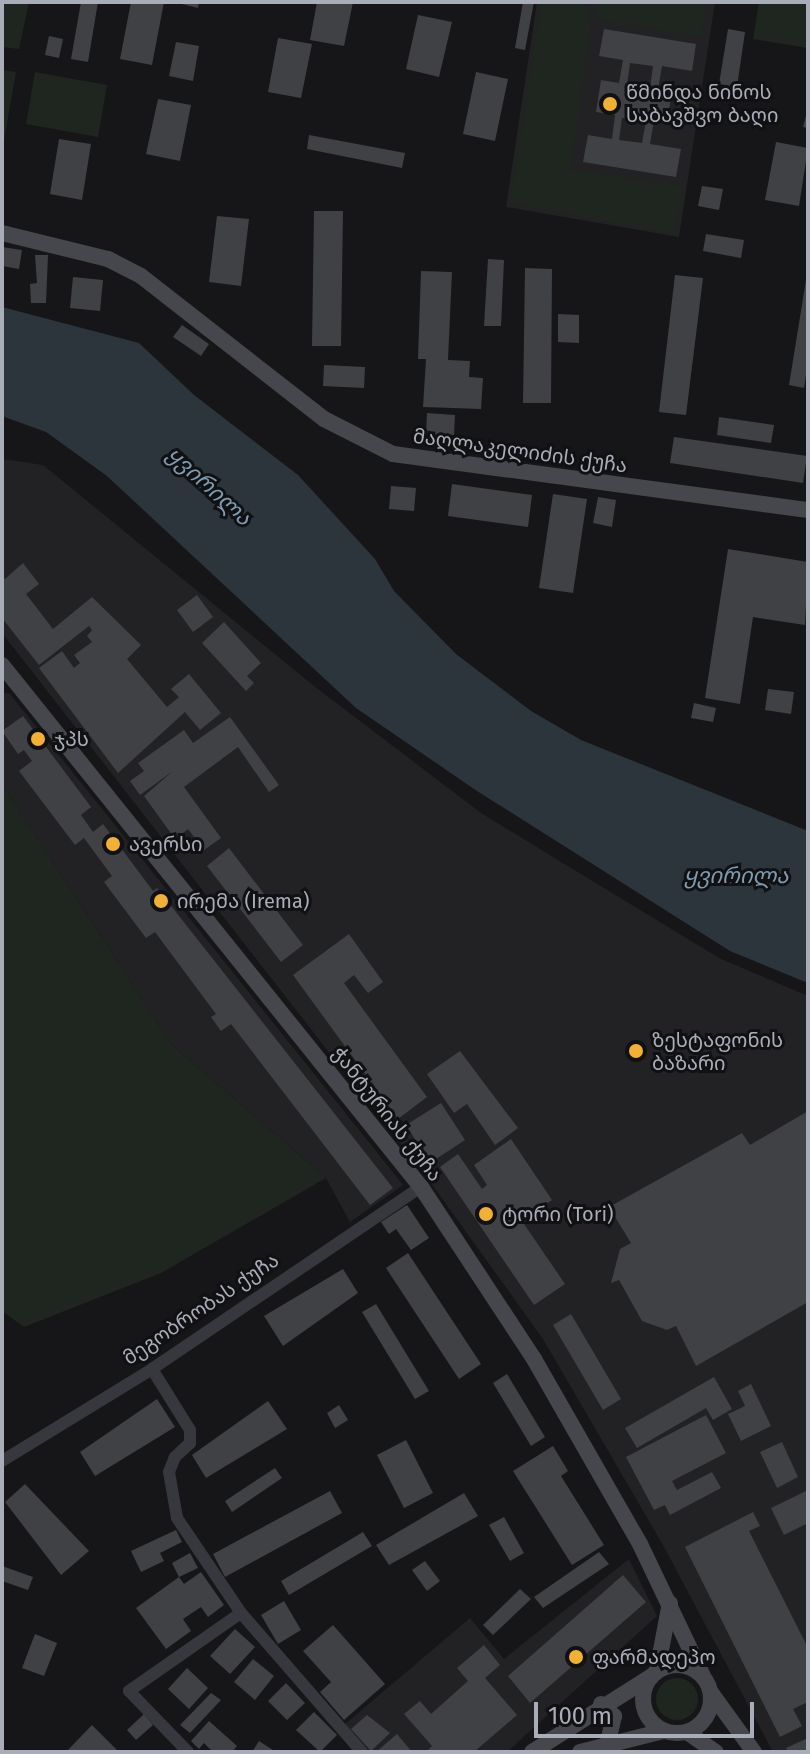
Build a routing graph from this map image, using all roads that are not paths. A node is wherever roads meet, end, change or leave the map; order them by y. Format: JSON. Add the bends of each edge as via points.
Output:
{"nodes":[{"id":1,"x":2,"y":233,"type":"edge"},
{"id":2,"x":808,"y":510,"type":"edge"},
{"id":3,"x":2,"y":665,"type":"edge"},
{"id":4,"x":9,"y":684,"type":"edge"},
{"id":5,"x":421,"y":1187,"type":"junction"},
{"id":6,"x":152,"y":1369,"type":"junction"},
{"id":7,"x":2,"y":1461,"type":"edge"},
{"id":8,"x":670,"y":1603,"type":"junction"},
{"id":9,"x":241,"y":1613,"type":"junction"},
{"id":10,"x":654,"y":1674,"type":"junction"},
{"id":11,"x":703,"y":1676,"type":"junction"},
{"id":12,"x":712,"y":1694,"type":"junction"},
{"id":13,"x":601,"y":1704,"type":"junction"},
{"id":14,"x":663,"y":1731,"type":"junction"},
{"id":15,"x":687,"y":1732,"type":"junction"},
{"id":16,"x":608,"y":1742,"type":"junction"},
{"id":17,"x":188,"y":1752,"type":"edge"},
{"id":18,"x":362,"y":1752,"type":"edge"},
{"id":19,"x":532,"y":1752,"type":"edge"},
{"id":20,"x":580,"y":1752,"type":"edge"},
{"id":21,"x":716,"y":1752,"type":"edge"},
{"id":22,"x":754,"y":1752,"type":"edge"}],
"edges":[{"from":1,"to":2,"type":"street","name":"მაღლაკელიძის ქუჩა","via":[[108,259],[141,276],[324,419],[393,454]]},
{"from":3,"to":4,"type":"street","name":"ჭანტურიას ქუჩა"},
{"from":4,"to":5,"type":"street","name":"ჭანტურიას ქუჩა"},
{"from":5,"to":6,"type":"street","name":"მეგობრობას ქუჩა"},
{"from":5,"to":8,"type":"street","name":"ჭანტურიას ქუჩა","via":[[534,1359]]},
{"from":6,"to":7,"type":"street","name":"მეგობრობას ქუჩა"},
{"from":6,"to":9,"type":"street","via":[[190,1430],[190,1443],[169,1472],[177,1518]]},
{"from":8,"to":10,"type":"street"},
{"from":8,"to":11,"type":"street","name":"ჭანტურიას ქუჩა"},
{"from":9,"to":17,"type":"street","via":[[129,1691]]},
{"from":9,"to":18,"type":"street"},
{"from":10,"to":11,"type":"street","via":[[681,1665]]},
{"from":10,"to":13,"type":"street"},
{"from":10,"to":14,"type":"street","via":[[644,1706]]},
{"from":11,"to":12,"type":"street"},
{"from":12,"to":15,"type":"street","via":[[706,1718]]},
{"from":12,"to":22,"type":"street"},
{"from":13,"to":16,"type":"street","via":[[612,1711],[615,1721]]},
{"from":13,"to":19,"type":"street"},
{"from":14,"to":15,"type":"street"},
{"from":14,"to":16,"type":"street"},
{"from":15,"to":21,"type":"street"},
{"from":16,"to":20,"type":"street"}]}
